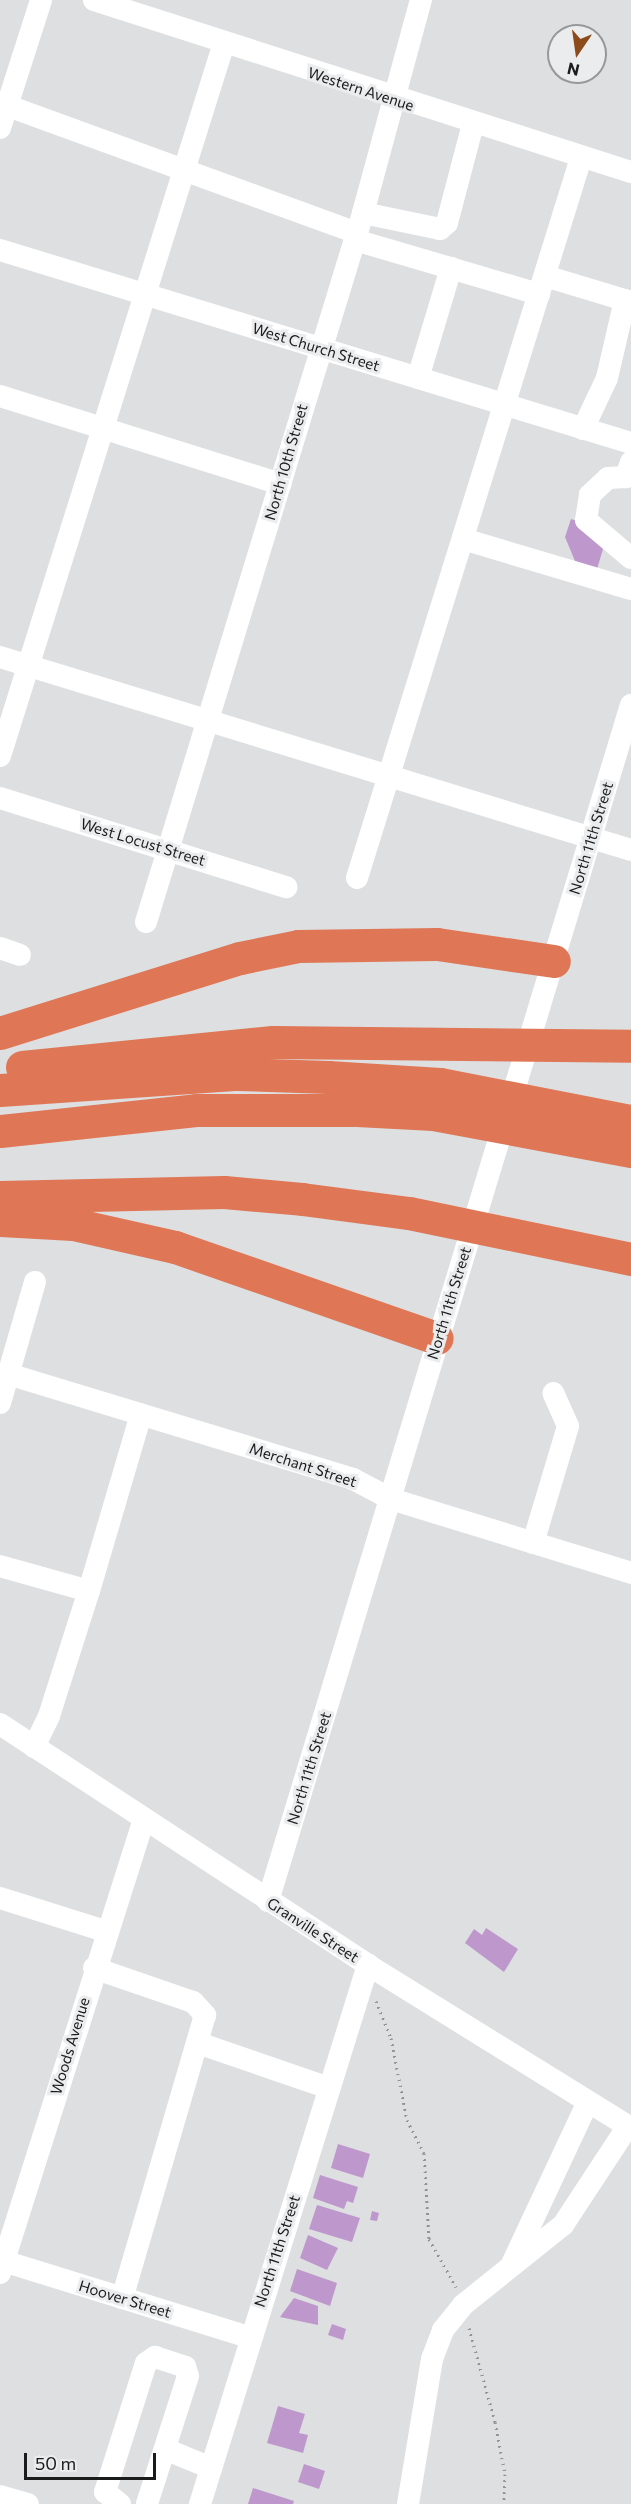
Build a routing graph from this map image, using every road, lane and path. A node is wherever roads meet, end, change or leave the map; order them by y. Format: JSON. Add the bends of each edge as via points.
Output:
{"nodes":[{"id":1,"x":41,"y":0,"type":"edge"},
{"id":2,"x":93,"y":0,"type":"edge"},
{"id":3,"x":422,"y":0,"type":"edge"},
{"id":4,"x":224,"y":43,"type":"junction"},
{"id":5,"x":395,"y":100,"type":"junction"},
{"id":6,"x":4,"y":104,"type":"edge"},
{"id":7,"x":473,"y":124,"type":"junction"},
{"id":8,"x":0,"y":129,"type":"edge"},
{"id":9,"x":581,"y":158,"type":"junction"},
{"id":10,"x":631,"y":172,"type":"edge"},
{"id":11,"x":182,"y":173,"type":"junction"},
{"id":12,"x":358,"y":229,"type":"junction"},
{"id":13,"x":0,"y":250,"type":"edge"},
{"id":14,"x":451,"y":268,"type":"junction"},
{"id":15,"x":542,"y":285,"type":"junction"},
{"id":16,"x":146,"y":296,"type":"junction"},
{"id":17,"x":628,"y":301,"type":"edge"},
{"id":18,"x":319,"y":348,"type":"junction"},
{"id":19,"x":418,"y":378,"type":"junction"},
{"id":20,"x":0,"y":396,"type":"edge"},
{"id":21,"x":502,"y":404,"type":"junction"},
{"id":22,"x":104,"y":429,"type":"junction"},
{"id":23,"x":583,"y":429,"type":"junction"},
{"id":24,"x":631,"y":443,"type":"edge"},
{"id":25,"x":630,"y":473,"type":"edge"},
{"id":26,"x":280,"y":484,"type":"junction"},
{"id":27,"x":463,"y":539,"type":"junction"},
{"id":28,"x":631,"y":558,"type":"edge"},
{"id":29,"x":631,"y":589,"type":"edge"},
{"id":30,"x":0,"y":657,"type":"edge"},
{"id":31,"x":30,"y":666,"type":"junction"},
{"id":32,"x":631,"y":705,"type":"edge"},
{"id":33,"x":208,"y":721,"type":"junction"},
{"id":34,"x":626,"y":736,"type":"edge"},
{"id":35,"x":0,"y":756,"type":"edge"},
{"id":36,"x":389,"y":777,"type":"junction"},
{"id":37,"x":0,"y":798,"type":"edge"},
{"id":38,"x":591,"y":836,"type":"junction"},
{"id":39,"x":168,"y":849,"type":"junction"},
{"id":40,"x":631,"y":850,"type":"edge"},
{"id":41,"x":357,"y":878,"type":"dead end"},
{"id":42,"x":286,"y":887,"type":"dead end"},
{"id":43,"x":146,"y":922,"type":"dead end"},
{"id":44,"x":554,"y":961,"type":"junction"},
{"id":45,"x":0,"y":1033,"type":"edge"},
{"id":46,"x":631,"y":1046,"type":"edge"},
{"id":47,"x":0,"y":1073,"type":"edge"},
{"id":48,"x":0,"y":1090,"type":"edge"},
{"id":49,"x":437,"y":1099,"type":"junction"},
{"id":50,"x":631,"y":1121,"type":"edge"},
{"id":51,"x":583,"y":1125,"type":"junction"},
{"id":52,"x":0,"y":1131,"type":"edge"},
{"id":53,"x":631,"y":1151,"type":"edge"},
{"id":54,"x":0,"y":1197,"type":"edge"},
{"id":55,"x":0,"y":1220,"type":"edge"},
{"id":56,"x":631,"y":1259,"type":"edge"},
{"id":57,"x":35,"y":1282,"type":"dead end"},
{"id":58,"x":437,"y":1338,"type":"junction"},
{"id":59,"x":8,"y":1374,"type":"junction"},
{"id":60,"x":553,"y":1393,"type":"dead end"},
{"id":61,"x":0,"y":1403,"type":"edge"},
{"id":62,"x":141,"y":1414,"type":"junction"},
{"id":63,"x":391,"y":1498,"type":"junction"},
{"id":64,"x":533,"y":1543,"type":"junction"},
{"id":65,"x":0,"y":1566,"type":"edge"},
{"id":66,"x":631,"y":1573,"type":"edge"},
{"id":67,"x":89,"y":1591,"type":"junction"},
{"id":68,"x":0,"y":1724,"type":"edge"},
{"id":69,"x":34,"y":1747,"type":"junction"},
{"id":70,"x":144,"y":1820,"type":"junction"},
{"id":71,"x":0,"y":1898,"type":"edge"},
{"id":72,"x":268,"y":1901,"type":"junction"},
{"id":73,"x":105,"y":1931,"type":"junction"},
{"id":74,"x":368,"y":1965,"type":"junction"},
{"id":75,"x":94,"y":1968,"type":"junction"},
{"id":76,"x":360,"y":1990,"type":"junction"},
{"id":77,"x":201,"y":2044,"type":"junction"},
{"id":78,"x":329,"y":2088,"type":"junction"},
{"id":79,"x":588,"y":2102,"type":"junction"},
{"id":80,"x":629,"y":2127,"type":"edge"},
{"id":81,"x":1,"y":2264,"type":"edge"},
{"id":82,"x":512,"y":2264,"type":"junction"},
{"id":83,"x":122,"y":2298,"type":"junction"},
{"id":84,"x":463,"y":2305,"type":"junction"},
{"id":85,"x":249,"y":2337,"type":"junction"},
{"id":86,"x":165,"y":2449,"type":"junction"},
{"id":87,"x":211,"y":2468,"type":"junction"},
{"id":88,"x":0,"y":2496,"type":"edge"},
{"id":89,"x":28,"y":2504,"type":"edge"},
{"id":90,"x":120,"y":2504,"type":"edge"},
{"id":91,"x":147,"y":2504,"type":"edge"},
{"id":92,"x":200,"y":2504,"type":"edge"},
{"id":93,"x":408,"y":2504,"type":"edge"},
{"id":94,"x":504,"y":2504,"type":"edge"}],
"edges":[{"from":1,"to":6,"type":"street"},
{"from":2,"to":4,"type":"street","name":"Western Avenue"},
{"from":3,"to":5,"type":"street","name":"North 10th Street"},
{"from":4,"to":5,"type":"street","name":"Western Avenue"},
{"from":4,"to":11,"type":"street"},
{"from":5,"to":7,"type":"street","name":"Western Avenue"},
{"from":5,"to":12,"type":"street","name":"North 10th Street"},
{"from":6,"to":8,"type":"street"},
{"from":6,"to":11,"type":"street"},
{"from":7,"to":9,"type":"street","name":"Western Avenue"},
{"from":7,"to":12,"type":"street","via":[[447,223],[440,229]]},
{"from":9,"to":10,"type":"street","name":"Western Avenue"},
{"from":9,"to":15,"type":"street"},
{"from":11,"to":12,"type":"street"},
{"from":11,"to":16,"type":"street"},
{"from":12,"to":14,"type":"street"},
{"from":12,"to":18,"type":"street","name":"North 10th Street"},
{"from":13,"to":16,"type":"street","name":"West Church Street"},
{"from":14,"to":15,"type":"street"},
{"from":14,"to":19,"type":"street"},
{"from":15,"to":17,"type":"street"},
{"from":15,"to":21,"type":"street"},
{"from":16,"to":18,"type":"street","name":"West Church Street"},
{"from":16,"to":22,"type":"street"},
{"from":17,"to":23,"type":"street","via":[[607,378]]},
{"from":18,"to":19,"type":"street","name":"West Church Street"},
{"from":18,"to":26,"type":"street","name":"North 10th Street"},
{"from":19,"to":21,"type":"street","name":"West Church Street"},
{"from":20,"to":22,"type":"street"},
{"from":21,"to":23,"type":"street","name":"West Church Street"},
{"from":21,"to":27,"type":"street"},
{"from":22,"to":26,"type":"street"},
{"from":22,"to":31,"type":"street"},
{"from":23,"to":24,"type":"street","name":"West Church Street"},
{"from":25,"to":28,"type":"street","via":[[608,478],[590,495],[586,520]]},
{"from":26,"to":33,"type":"street","name":"North 10th Street"},
{"from":27,"to":29,"type":"street"},
{"from":27,"to":36,"type":"street"},
{"from":30,"to":31,"type":"street"},
{"from":31,"to":33,"type":"street"},
{"from":31,"to":35,"type":"street"},
{"from":32,"to":34,"type":"street","name":"North 11th Street"},
{"from":33,"to":36,"type":"street"},
{"from":33,"to":39,"type":"street","name":"North 10th Street"},
{"from":34,"to":38,"type":"street","name":"North 11th Street"},
{"from":36,"to":38,"type":"street"},
{"from":36,"to":41,"type":"street"},
{"from":37,"to":39,"type":"street","name":"West Locust Street"},
{"from":38,"to":40,"type":"street"},
{"from":38,"to":44,"type":"street","name":"North 11th Street"},
{"from":39,"to":42,"type":"street","name":"West Locust Street"},
{"from":39,"to":43,"type":"street","name":"North 10th Street"},
{"from":44,"to":45,"type":"highway","via":[[437,944],[298,946],[240,958]]},
{"from":44,"to":58,"type":"street","name":"North 11th Street"},
{"from":46,"to":47,"type":"highway","via":[[197,1046]]},
{"from":48,"to":49,"type":"highway","via":[[237,1074]]},
{"from":49,"to":51,"type":"highway"},
{"from":49,"to":52,"type":"highway","via":[[196,1110]]},
{"from":50,"to":51,"type":"highway"},
{"from":51,"to":53,"type":"highway"},
{"from":54,"to":56,"type":"highway","via":[[224,1192],[409,1213]]},
{"from":55,"to":58,"type":"highway","via":[[73,1224],[175,1247]]},
{"from":57,"to":59,"type":"street"},
{"from":58,"to":63,"type":"street","name":"North 11th Street"},
{"from":59,"to":61,"type":"street"},
{"from":59,"to":62,"type":"street","name":"Merchant Street"},
{"from":60,"to":64,"type":"street","via":[[568,1426]]},
{"from":62,"to":63,"type":"street","name":"Merchant Street","via":[[353,1479]]},
{"from":62,"to":67,"type":"street"},
{"from":63,"to":64,"type":"street","name":"Merchant Street"},
{"from":63,"to":72,"type":"street","name":"North 11th Street"},
{"from":64,"to":66,"type":"street","name":"Merchant Street"},
{"from":65,"to":67,"type":"street"},
{"from":67,"to":69,"type":"street","via":[[49,1716]]},
{"from":68,"to":69,"type":"street","name":"Granville Street"},
{"from":69,"to":70,"type":"street","name":"Granville Street"},
{"from":70,"to":72,"type":"street","name":"Granville Street"},
{"from":70,"to":73,"type":"street","name":"Woods Avenue"},
{"from":71,"to":73,"type":"street"},
{"from":72,"to":74,"type":"street","name":"Granville Street"},
{"from":73,"to":75,"type":"street","name":"Woods Avenue"},
{"from":74,"to":76,"type":"street","name":"North 11th Street"},
{"from":74,"to":79,"type":"street","name":"Granville Street"},
{"from":75,"to":77,"type":"street","via":[[193,2002],[205,2015]]},
{"from":75,"to":81,"type":"street","name":"Woods Avenue"},
{"from":76,"to":78,"type":"street","name":"North 11th Street"},
{"from":76,"to":84,"type":"path","via":[[378,2002],[391,2038],[398,2090],[424,2153],[429,2239]]},
{"from":77,"to":78,"type":"street"},
{"from":77,"to":83,"type":"street"},
{"from":78,"to":85,"type":"street","name":"North 11th Street"},
{"from":79,"to":80,"type":"street","name":"Granville Street"},
{"from":79,"to":82,"type":"street"},
{"from":80,"to":82,"type":"street","via":[[563,2225]]},
{"from":81,"to":83,"type":"street","name":"Hoover Street"},
{"from":82,"to":84,"type":"street"},
{"from":83,"to":85,"type":"street","name":"Hoover Street"},
{"from":84,"to":93,"type":"street","via":[[443,2330],[432,2358]]},
{"from":84,"to":94,"type":"path","via":[[495,2422],[505,2474]]},
{"from":85,"to":87,"type":"street","name":"North 11th Street"},
{"from":86,"to":87,"type":"street"},
{"from":86,"to":90,"type":"street","via":[[188,2370],[155,2357],[146,2363],[105,2492]]},
{"from":86,"to":91,"type":"street"},
{"from":87,"to":92,"type":"street","name":"North 11th Street"},
{"from":88,"to":89,"type":"street"}]}
